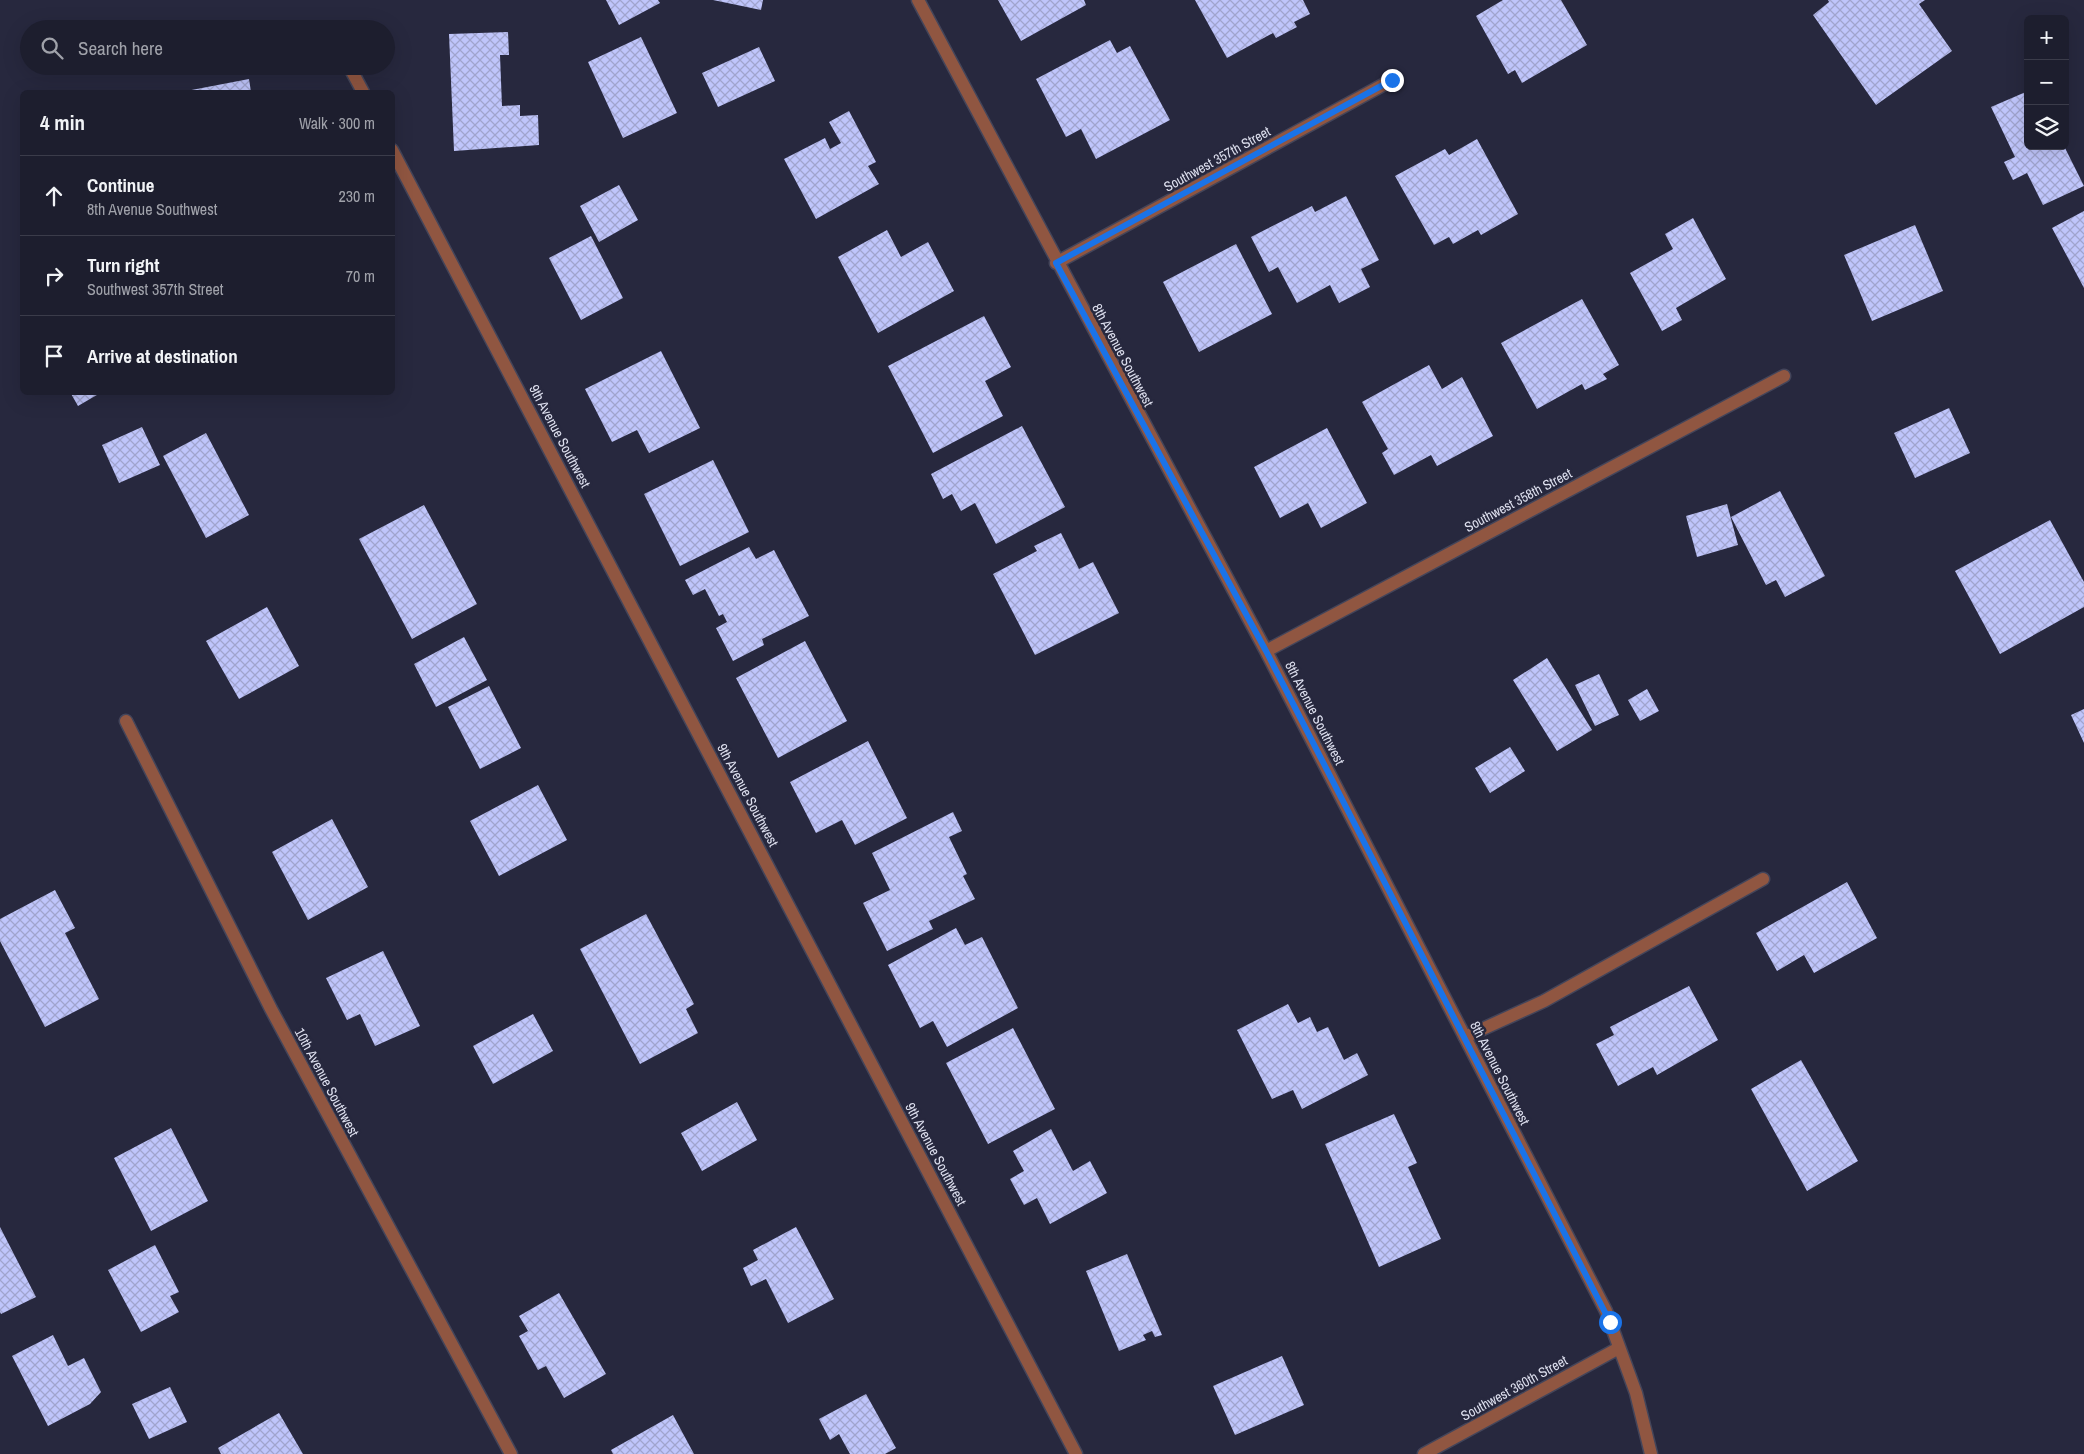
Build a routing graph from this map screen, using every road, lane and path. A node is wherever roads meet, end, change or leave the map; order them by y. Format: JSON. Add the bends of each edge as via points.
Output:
{"nodes":[{"id":1,"x":918,"y":0,"type":"edge"},
{"id":2,"x":354,"y":75,"type":"edge"},
{"id":3,"x":1392,"y":80,"type":"dead end"},
{"id":4,"x":362,"y":90,"type":"edge"},
{"id":5,"x":395,"y":156,"type":"edge"},
{"id":6,"x":1056,"y":263,"type":"junction"},
{"id":7,"x":1784,"y":376,"type":"dead end"},
{"id":8,"x":1266,"y":651,"type":"junction"},
{"id":9,"x":126,"y":721,"type":"dead end"},
{"id":10,"x":1763,"y":879,"type":"dead end"},
{"id":11,"x":1465,"y":1037,"type":"junction"},
{"id":12,"x":1619,"y":1348,"type":"junction"},
{"id":13,"x":510,"y":1454,"type":"edge"},
{"id":14,"x":1076,"y":1454,"type":"edge"},
{"id":15,"x":1424,"y":1454,"type":"edge"},
{"id":16,"x":1651,"y":1454,"type":"edge"}],
"edges":[{"from":1,"to":6,"type":"street","name":"8th Avenue Southwest"},
{"from":2,"to":4,"type":"street"},
{"from":3,"to":6,"type":"street","name":"Southwest 357th Street"},
{"from":5,"to":14,"type":"street","name":"9th Avenue Southwest"},
{"from":6,"to":8,"type":"street","name":"8th Avenue Southwest"},
{"from":7,"to":8,"type":"street","name":"Southwest 358th Street"},
{"from":8,"to":11,"type":"street","name":"8th Avenue Southwest"},
{"from":9,"to":13,"type":"street","name":"10th Avenue Southwest","via":[[271,1009]]},
{"from":10,"to":11,"type":"street","via":[[1544,1001]]},
{"from":11,"to":12,"type":"street","name":"8th Avenue Southwest","via":[[1606,1311]]},
{"from":12,"to":15,"type":"street","name":"Southwest 360th Street"},
{"from":12,"to":16,"type":"street","name":"8th Avenue Southwest","via":[[1636,1393]]}]}
